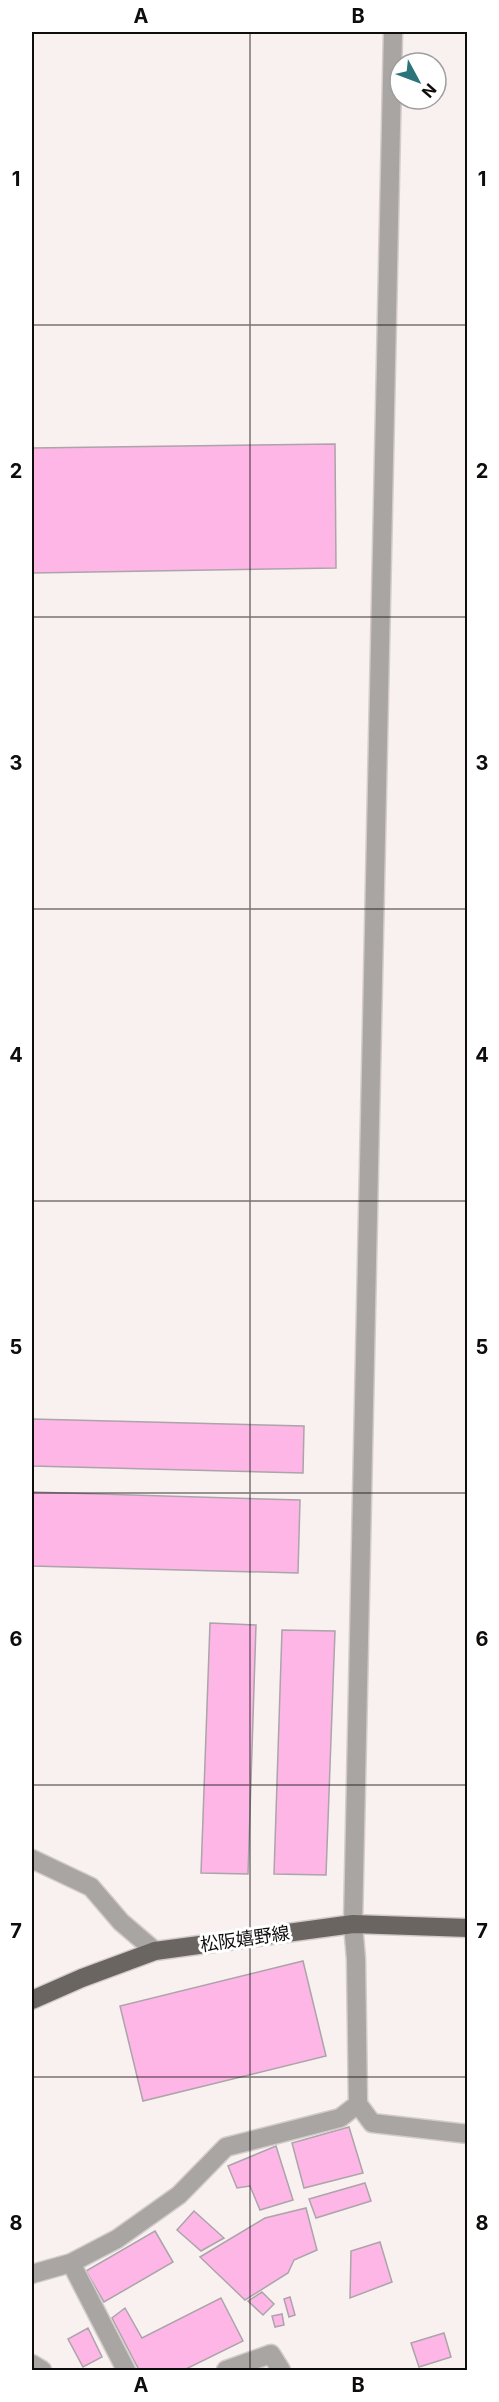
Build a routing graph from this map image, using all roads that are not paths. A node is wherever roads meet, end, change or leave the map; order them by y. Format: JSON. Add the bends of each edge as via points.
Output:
{"nodes":[{"id":1,"x":393,"y":32,"type":"edge"},
{"id":2,"x":32,"y":1859,"type":"edge"},
{"id":3,"x":353,"y":1924,"type":"junction"},
{"id":4,"x":468,"y":1928,"type":"edge"},
{"id":5,"x":156,"y":1951,"type":"junction"},
{"id":6,"x":32,"y":2000,"type":"edge"},
{"id":7,"x":358,"y":2104,"type":"junction"},
{"id":8,"x":468,"y":2133,"type":"edge"},
{"id":9,"x":71,"y":2263,"type":"junction"},
{"id":10,"x":32,"y":2274,"type":"edge"},
{"id":11,"x":32,"y":2364,"type":"edge"},
{"id":12,"x":42,"y":2370,"type":"edge"},
{"id":13,"x":126,"y":2370,"type":"edge"},
{"id":14,"x":226,"y":2370,"type":"edge"},
{"id":15,"x":281,"y":2370,"type":"edge"}],
"edges":[{"from":1,"to":3,"type":"street"},
{"from":2,"to":5,"type":"street","via":[[91,1887],[121,1922]]},
{"from":3,"to":4,"type":"main road","name":"松阪嬉野線"},
{"from":3,"to":5,"type":"main road","name":"松阪嬉野線"},
{"from":3,"to":7,"type":"street"},
{"from":5,"to":6,"type":"main road","name":"松阪嬉野線"},
{"from":7,"to":8,"type":"street","via":[[372,2123]]},
{"from":7,"to":9,"type":"street","via":[[340,2118],[226,2146],[179,2195],[117,2239]]},
{"from":9,"to":10,"type":"street"},
{"from":9,"to":13,"type":"street"},
{"from":11,"to":12,"type":"street"},
{"from":14,"to":15,"type":"street","via":[[271,2354]]}]}
